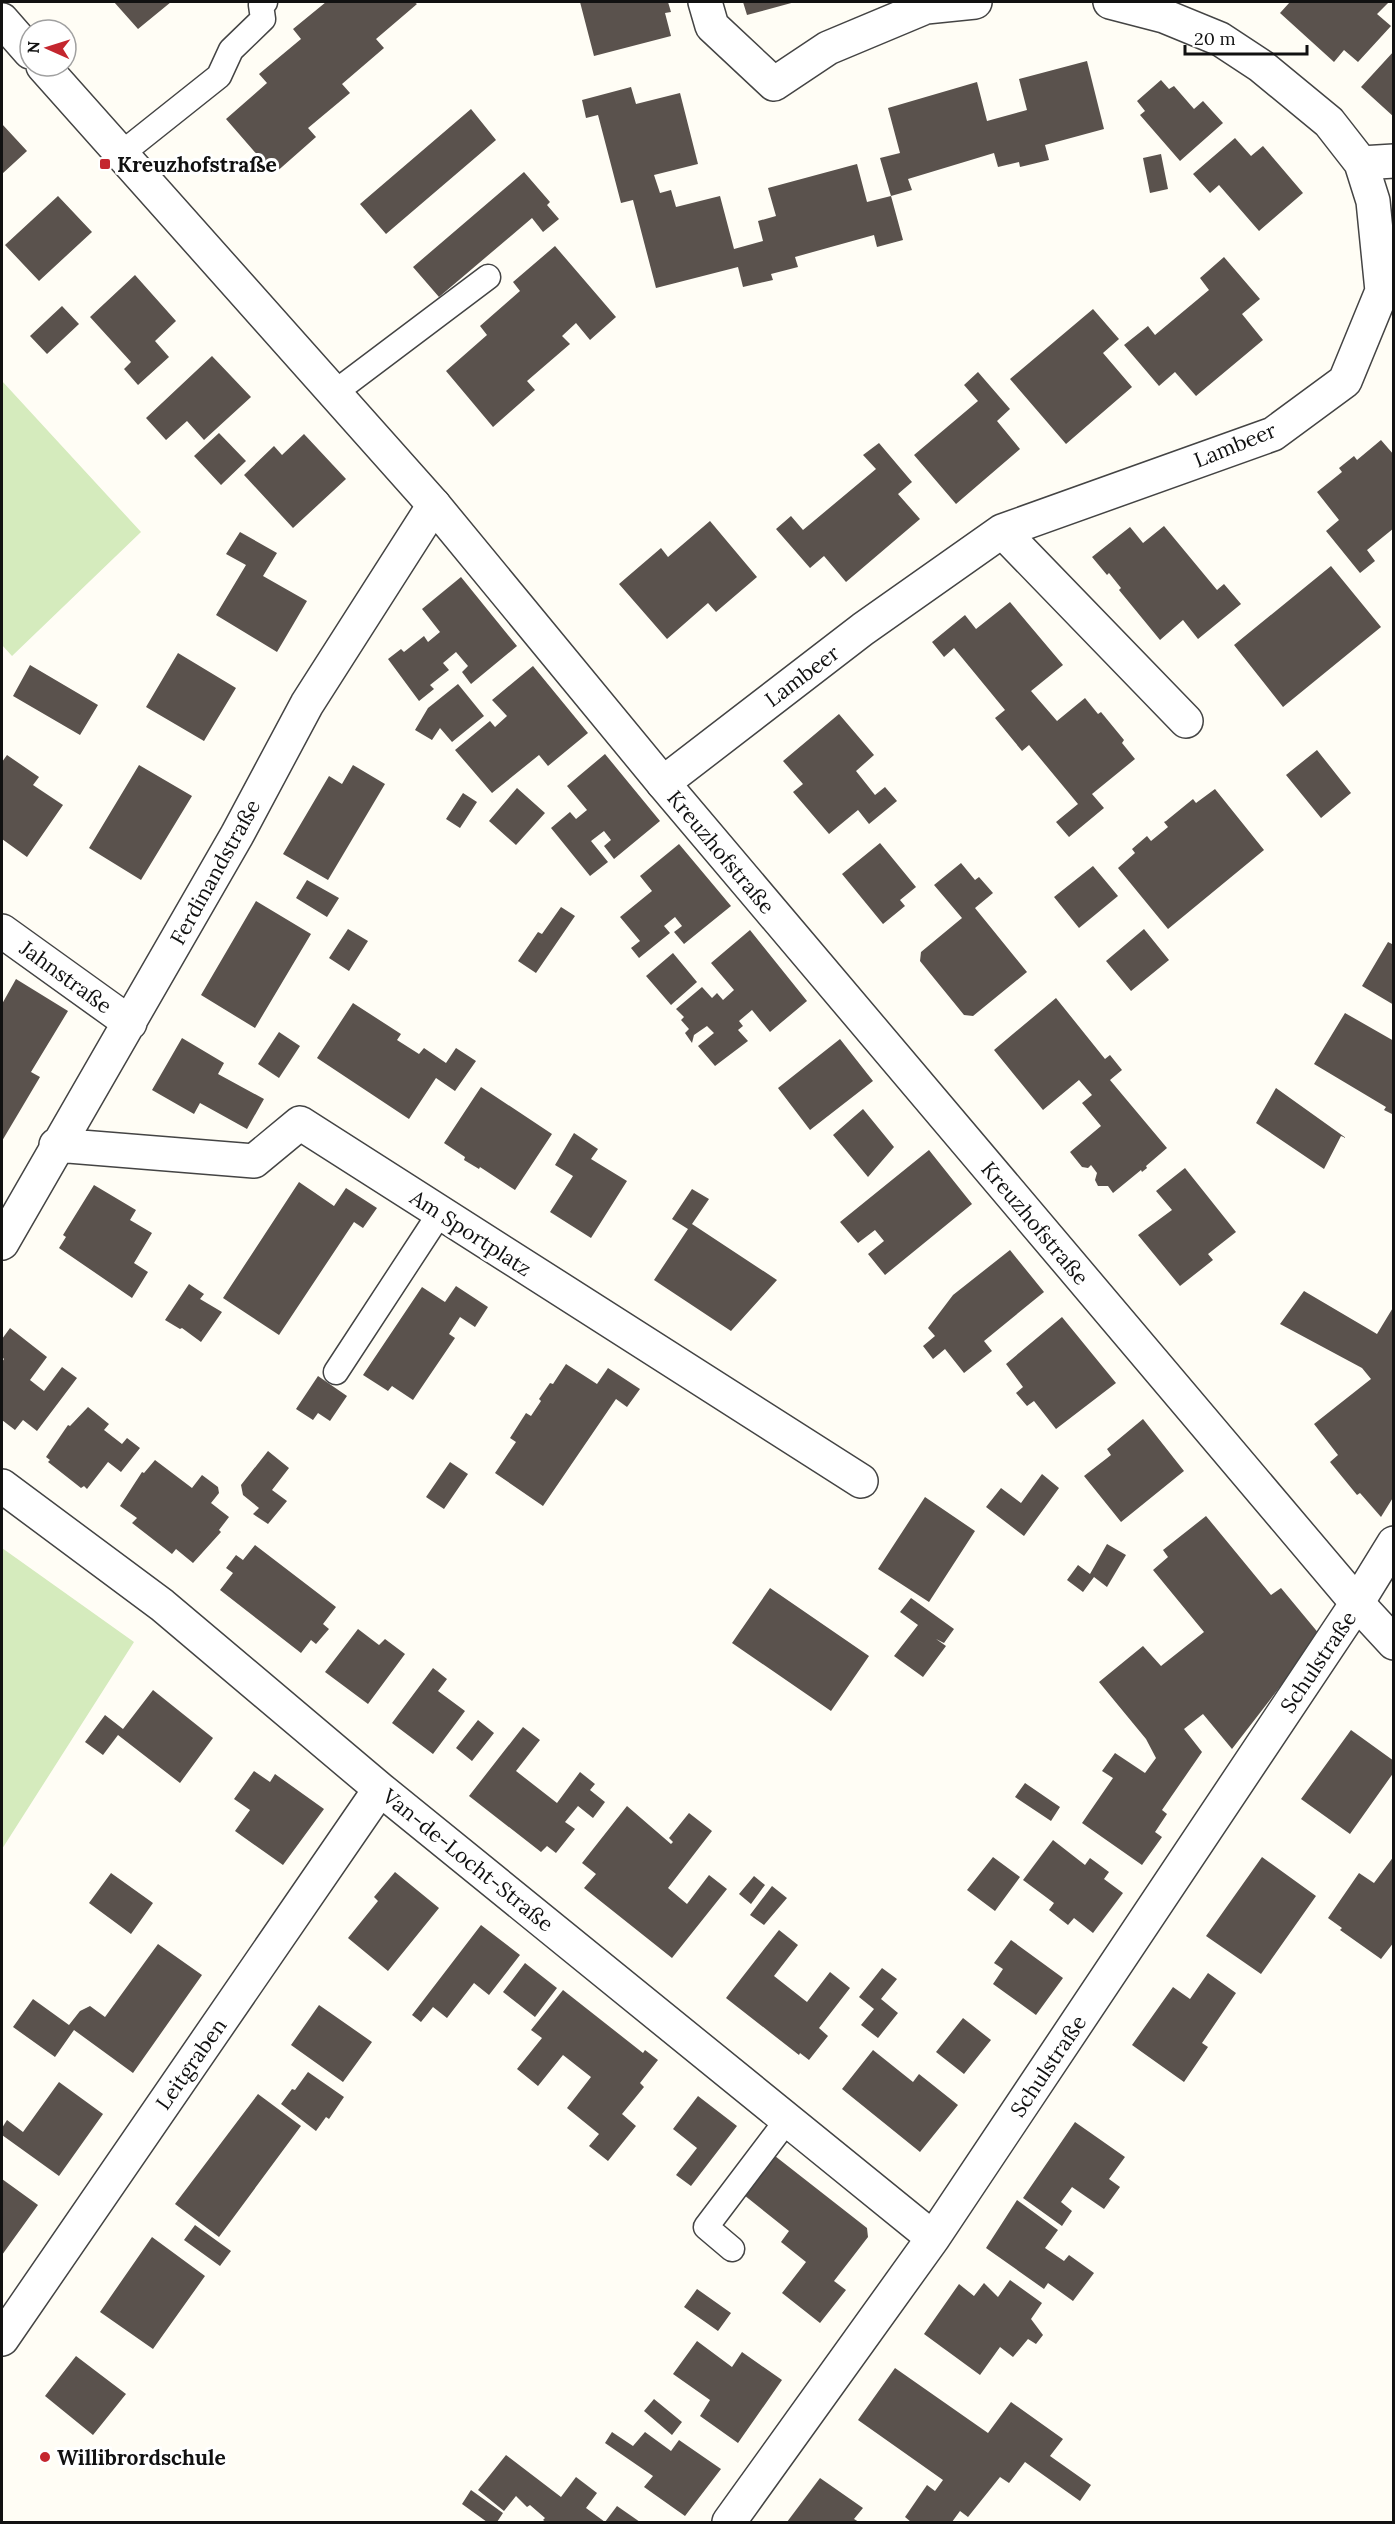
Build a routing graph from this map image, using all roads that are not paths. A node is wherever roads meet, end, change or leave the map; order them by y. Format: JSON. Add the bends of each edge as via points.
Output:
{"nodes":[{"id":1,"x":265,"y":2,"type":"edge"},
{"id":2,"x":705,"y":2,"type":"edge"},
{"id":3,"x":975,"y":2,"type":"edge"},
{"id":4,"x":1110,"y":2,"type":"edge"},
{"id":5,"x":2,"y":20,"type":"edge"},
{"id":6,"x":18,"y":38,"type":"edge"},
{"id":7,"x":54,"y":78,"type":"edge"},
{"id":8,"x":121,"y":154,"type":"junction"},
{"id":9,"x":1394,"y":161,"type":"edge"},
{"id":10,"x":1361,"y":164,"type":"junction"},
{"id":11,"x":488,"y":277,"type":"dead end"},
{"id":12,"x":334,"y":393,"type":"junction"},
{"id":13,"x":434,"y":504,"type":"junction"},
{"id":14,"x":1002,"y":531,"type":"junction"},
{"id":15,"x":1186,"y":721,"type":"dead end"},
{"id":16,"x":663,"y":783,"type":"junction"},
{"id":17,"x":5,"y":942,"type":"edge"},
{"id":18,"x":130,"y":1023,"type":"junction"},
{"id":19,"x":56,"y":1145,"type":"junction"},
{"id":20,"x":440,"y":1213,"type":"junction"},
{"id":21,"x":2,"y":1243,"type":"edge"},
{"id":22,"x":336,"y":1372,"type":"dead end"},
{"id":23,"x":861,"y":1481,"type":"dead end"},
{"id":24,"x":2,"y":1486,"type":"edge"},
{"id":25,"x":1394,"y":1543,"type":"edge"},
{"id":26,"x":1357,"y":1603,"type":"junction"},
{"id":27,"x":1394,"y":1643,"type":"edge"},
{"id":28,"x":380,"y":1789,"type":"junction"},
{"id":29,"x":787,"y":2120,"type":"junction"},
{"id":30,"x":933,"y":2238,"type":"junction"},
{"id":31,"x":732,"y":2249,"type":"dead end"},
{"id":32,"x":2,"y":2339,"type":"edge"},
{"id":33,"x":729,"y":2523,"type":"edge"}],
"edges":[{"from":1,"to":8,"type":"lane","via":[[261,5],[263,19],[231,50],[219,76]]},
{"from":2,"to":3,"type":"street","via":[[712,26],[774,84],[828,48],[926,7]]},
{"from":4,"to":10,"type":"street","name":"Lambeer","via":[[1164,16],[1220,39],[1261,66],[1329,122]]},
{"from":5,"to":6,"type":"street"},
{"from":7,"to":8,"type":"street","name":"Kreuzhofstraße"},
{"from":8,"to":12,"type":"street","name":"Kreuzhofstraße"},
{"from":9,"to":10,"type":"street"},
{"from":10,"to":14,"type":"street","name":"Lambeer","via":[[1373,201],[1382,291],[1345,381],[1273,434]]},
{"from":11,"to":12,"type":"lane"},
{"from":12,"to":13,"type":"street","name":"Kreuzhofstraße"},
{"from":13,"to":16,"type":"street","name":"Kreuzhofstraße"},
{"from":13,"to":18,"type":"street","name":"Ferdinandstraße","via":[[307,704]]},
{"from":14,"to":15,"type":"street"},
{"from":14,"to":16,"type":"street","name":"Lambeer","via":[[863,629]]},
{"from":16,"to":26,"type":"street","name":"Kreuzhofstraße"},
{"from":17,"to":18,"type":"street","name":"Jahnstraße"},
{"from":18,"to":19,"type":"street","name":"Ferdinandstraße"},
{"from":19,"to":20,"type":"street","name":"Am Sportplatz","via":[[254,1161],[300,1123]]},
{"from":19,"to":21,"type":"street","name":"Ferdinandstraße"},
{"from":20,"to":22,"type":"lane"},
{"from":20,"to":23,"type":"street","name":"Am Sportplatz"},
{"from":24,"to":28,"type":"street","name":"Van-de-Locht-Straße","via":[[162,1605]]},
{"from":25,"to":26,"type":"street","name":"Schulstraße"},
{"from":26,"to":27,"type":"street","name":"Kreuzhofstraße"},
{"from":26,"to":30,"type":"street","name":"Schulstraße"},
{"from":28,"to":29,"type":"street","name":"Van-de-Locht-Straße"},
{"from":28,"to":32,"type":"street","name":"Leitgraben"},
{"from":29,"to":30,"type":"street","name":"Van-de-Locht-Straße"},
{"from":29,"to":31,"type":"lane","via":[[706,2227]]},
{"from":30,"to":33,"type":"street","name":"Schulstraße"}]}
